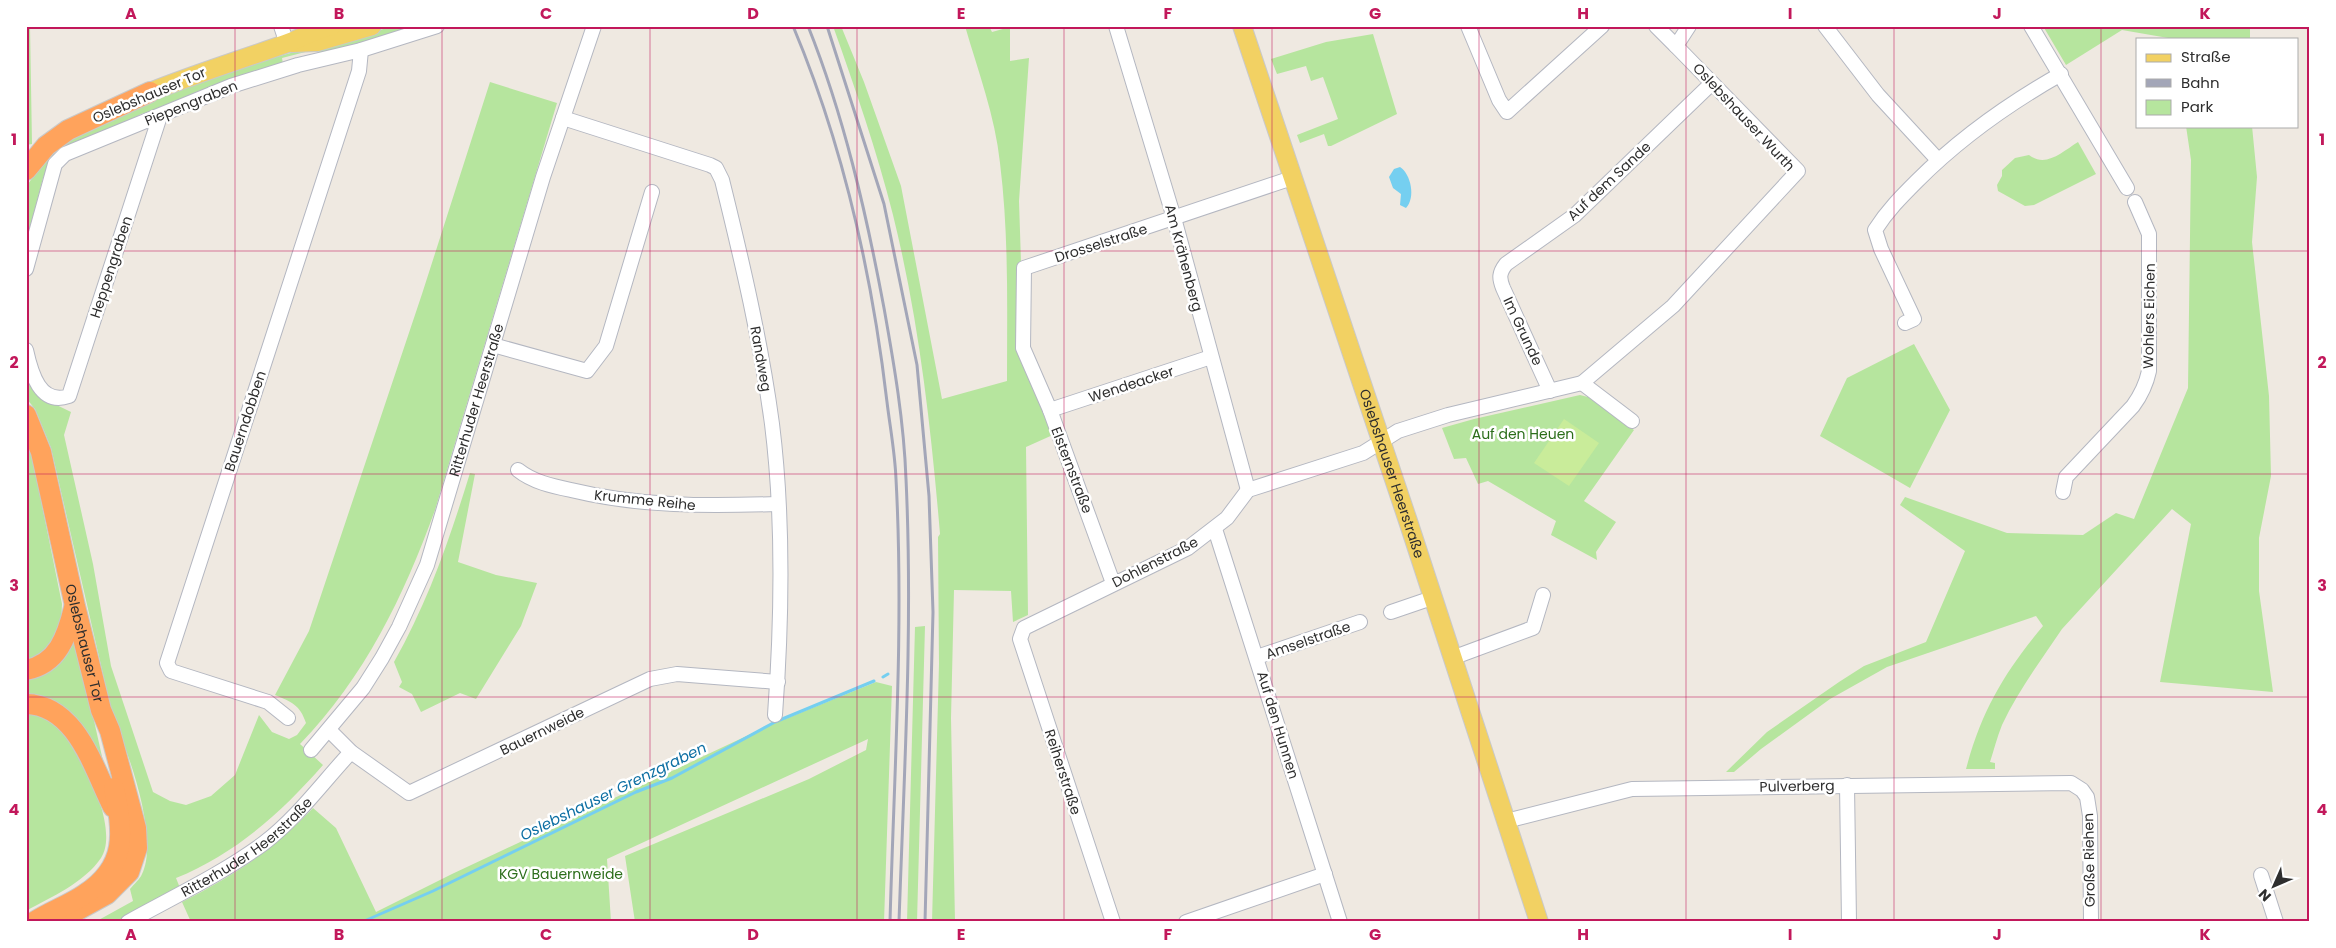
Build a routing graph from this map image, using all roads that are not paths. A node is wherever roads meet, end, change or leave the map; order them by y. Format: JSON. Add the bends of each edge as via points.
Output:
{"nodes":[{"id":1,"x":281,"y":26,"type":"edge"},
{"id":2,"x":332,"y":26,"type":"edge"},
{"id":3,"x":372,"y":26,"type":"edge"},
{"id":4,"x":437,"y":26,"type":"edge"},
{"id":5,"x":594,"y":26,"type":"edge"},
{"id":6,"x":1116,"y":26,"type":"edge"},
{"id":7,"x":1242,"y":26,"type":"edge"},
{"id":8,"x":1468,"y":26,"type":"edge"},
{"id":9,"x":1602,"y":26,"type":"edge"},
{"id":10,"x":1656,"y":26,"type":"edge"},
{"id":11,"x":1689,"y":26,"type":"edge"},
{"id":12,"x":1825,"y":26,"type":"edge"},
{"id":13,"x":2031,"y":26,"type":"edge"},
{"id":14,"x":287,"y":44,"type":"junction"},
{"id":15,"x":1676,"y":46,"type":"junction"},
{"id":16,"x":361,"y":50,"type":"junction"},
{"id":17,"x":2060,"y":74,"type":"junction"},
{"id":18,"x":1712,"y":83,"type":"junction"},
{"id":19,"x":150,"y":92,"type":"joint"},
{"id":20,"x":160,"y":116,"type":"junction"},
{"id":21,"x":563,"y":118,"type":"junction"},
{"id":22,"x":1938,"y":160,"type":"junction"},
{"id":23,"x":26,"y":170,"type":"edge"},
{"id":24,"x":1292,"y":178,"type":"junction"},
{"id":25,"x":2127,"y":188,"type":"dead end"},
{"id":26,"x":652,"y":192,"type":"dead end"},
{"id":27,"x":2135,"y":202,"type":"dead end"},
{"id":28,"x":1174,"y":218,"type":"junction"},
{"id":29,"x":1024,"y":268,"type":"joint"},
{"id":30,"x":26,"y":269,"type":"edge"},
{"id":31,"x":1501,"y":271,"type":"joint"},
{"id":32,"x":1905,"y":323,"type":"dead end"},
{"id":33,"x":493,"y":345,"type":"junction"},
{"id":34,"x":26,"y":350,"type":"edge"},
{"id":35,"x":1211,"y":357,"type":"junction"},
{"id":36,"x":1582,"y":384,"type":"junction"},
{"id":37,"x":1550,"y":392,"type":"junction"},
{"id":38,"x":1050,"y":410,"type":"junction"},
{"id":39,"x":26,"y":415,"type":"edge"},
{"id":40,"x":1632,"y":421,"type":"dead end"},
{"id":41,"x":1380,"y":442,"type":"junction"},
{"id":42,"x":518,"y":470,"type":"dead end"},
{"id":43,"x":1248,"y":490,"type":"junction"},
{"id":44,"x":2063,"y":492,"type":"dead end"},
{"id":45,"x":778,"y":504,"type":"junction"},
{"id":46,"x":1214,"y":529,"type":"junction"},
{"id":47,"x":1113,"y":583,"type":"junction"},
{"id":48,"x":1543,"y":596,"type":"dead end"},
{"id":49,"x":1432,"y":598,"type":"junction"},
{"id":50,"x":75,"y":606,"type":"junction"},
{"id":51,"x":1391,"y":612,"type":"dead end"},
{"id":52,"x":1360,"y":622,"type":"dead end"},
{"id":53,"x":1029,"y":625,"type":"joint"},
{"id":54,"x":1257,"y":657,"type":"junction"},
{"id":55,"x":1452,"y":658,"type":"junction"},
{"id":56,"x":26,"y":670,"type":"edge"},
{"id":57,"x":778,"y":682,"type":"junction"},
{"id":58,"x":26,"y":704,"type":"edge"},
{"id":59,"x":101,"y":710,"type":"junction"},
{"id":60,"x":775,"y":715,"type":"dead end"},
{"id":61,"x":288,"y":718,"type":"dead end"},
{"id":62,"x":330,"y":730,"type":"junction"},
{"id":63,"x":311,"y":750,"type":"dead end"},
{"id":64,"x":351,"y":752,"type":"junction"},
{"id":65,"x":1847,"y":785,"type":"junction"},
{"id":66,"x":2087,"y":797,"type":"joint"},
{"id":67,"x":120,"y":821,"type":"junction"},
{"id":68,"x":1506,"y":821,"type":"junction"},
{"id":69,"x":1325,"y":874,"type":"junction"},
{"id":70,"x":2261,"y":875,"type":"dead end"},
{"id":71,"x":59,"y":921,"type":"edge"},
{"id":72,"x":34,"y":922,"type":"edge"},
{"id":73,"x":128,"y":922,"type":"edge"},
{"id":74,"x":1113,"y":922,"type":"edge"},
{"id":75,"x":1186,"y":922,"type":"edge"},
{"id":76,"x":1340,"y":922,"type":"edge"},
{"id":77,"x":1539,"y":922,"type":"edge"},
{"id":78,"x":1849,"y":922,"type":"edge"},
{"id":79,"x":2091,"y":922,"type":"edge"},
{"id":80,"x":2276,"y":922,"type":"edge"}],
"edges":[{"from":1,"to":14,"type":"street"},
{"from":2,"to":14,"type":"main road","name":"Oslebshauser Tor","via":[[314,30]]},
{"from":3,"to":14,"type":"main road","name":"Oslebshauser Tor","via":[[317,42]]},
{"from":4,"to":16,"type":"street","name":"Piepengraben"},
{"from":5,"to":21,"type":"street","name":"Ritterhuder Heerstraße"},
{"from":6,"to":28,"type":"street","name":"Am Krähenberg"},
{"from":7,"to":24,"type":"main road","name":"Oslebshauser Heerstraße"},
{"from":8,"to":9,"type":"street","via":[[1507,112]]},
{"from":10,"to":15,"type":"street","name":"Oslebshauser Wurth"},
{"from":11,"to":15,"type":"street"},
{"from":12,"to":22,"type":"street","via":[[1878,96]]},
{"from":13,"to":17,"type":"street"},
{"from":14,"to":19,"type":"main road","name":"Oslebshauser Tor"},
{"from":15,"to":18,"type":"street","name":"Oslebshauser Wurth"},
{"from":16,"to":20,"type":"street","name":"Piepengraben","via":[[231,86]]},
{"from":16,"to":61,"type":"street","name":"Bauerndobben","via":[[359,71],[167,663],[171,671],[268,702]]},
{"from":17,"to":22,"type":"street","via":[[2003,108]]},
{"from":17,"to":25,"type":"street"},
{"from":18,"to":31,"type":"street","name":"Auf dem Sande","via":[[1574,216],[1506,264]]},
{"from":18,"to":36,"type":"street","name":"Oslebshauser Wurth","via":[[1798,171],[1672,306]]},
{"from":19,"to":23,"type":"highway","name":"Oslebshauser Tor","via":[[68,130],[46,146]]},
{"from":20,"to":30,"type":"street","name":"Piepengraben","via":[[59,157]]},
{"from":20,"to":34,"type":"street","name":"Heppengraben","via":[[69,396],[60,399],[47,396],[40,389]]},
{"from":21,"to":33,"type":"street","name":"Ritterhuder Heerstraße"},
{"from":21,"to":45,"type":"street","name":"Randweg","via":[[716,168],[722,180],[758,341],[772,425]]},
{"from":22,"to":32,"type":"street","via":[[1886,212],[1875,230],[1914,319]]},
{"from":24,"to":28,"type":"street","name":"Drosselstraße"},
{"from":24,"to":41,"type":"main road","name":"Oslebshauser Heerstraße"},
{"from":26,"to":33,"type":"street","via":[[606,346],[587,371]]},
{"from":27,"to":44,"type":"street","name":"Wohlers Eichen","via":[[2149,234],[2149,371],[2141,396],[2066,477]]},
{"from":28,"to":29,"type":"street","name":"Drosselstraße"},
{"from":28,"to":35,"type":"street","name":"Am Krähenberg"},
{"from":29,"to":38,"type":"street","name":"Elsternstraße","via":[[1022,339]]},
{"from":31,"to":37,"type":"street","name":"Im Grunde","via":[[1501,283]]},
{"from":33,"to":62,"type":"street","name":"Ritterhuder Heerstraße","via":[[426,565],[382,658]]},
{"from":35,"to":38,"type":"street","name":"Wendeacker"},
{"from":35,"to":43,"type":"street","name":"Am Krähenberg"},
{"from":36,"to":37,"type":"street"},
{"from":36,"to":40,"type":"street"},
{"from":37,"to":41,"type":"street","via":[[1467,410],[1398,431]]},
{"from":38,"to":47,"type":"street","name":"Elsternstraße"},
{"from":39,"to":50,"type":"highway","name":"Oslebshauser Tor","via":[[49,482]]},
{"from":41,"to":43,"type":"street","via":[[1355,456]]},
{"from":41,"to":49,"type":"main road","name":"Oslebshauser Heerstraße"},
{"from":42,"to":45,"type":"street","name":"Krumme Reihe","via":[[529,478],[560,488],[631,502],[689,507]]},
{"from":43,"to":46,"type":"street","name":"Dohlenstraße","via":[[1227,518]]},
{"from":45,"to":57,"type":"street","name":"Randweg"},
{"from":46,"to":47,"type":"street","name":"Dohlenstraße","via":[[1188,548]]},
{"from":46,"to":54,"type":"street","name":"Auf den Hunnen"},
{"from":47,"to":53,"type":"street","name":"Dohlenstraße"},
{"from":48,"to":55,"type":"street","via":[[1533,628]]},
{"from":49,"to":51,"type":"street"},
{"from":49,"to":55,"type":"main road","name":"Oslebshauser Heerstraße"},
{"from":50,"to":56,"type":"highway","via":[[60,649],[51,660]]},
{"from":50,"to":59,"type":"highway","name":"Oslebshauser Tor"},
{"from":52,"to":54,"type":"street","name":"Amselstraße"},
{"from":53,"to":74,"type":"street","name":"Reiherstraße","via":[[1024,628],[1020,640]]},
{"from":54,"to":69,"type":"street","name":"Auf den Hunnen"},
{"from":55,"to":68,"type":"main road","name":"Oslebshauser Heerstraße"},
{"from":57,"to":60,"type":"street","name":"Randweg"},
{"from":57,"to":64,"type":"street","name":"Bauernweide","via":[[677,674],[650,679],[409,793]]},
{"from":58,"to":67,"type":"highway","via":[[54,712],[71,726]]},
{"from":59,"to":67,"type":"highway","via":[[102,731]]},
{"from":59,"to":71,"type":"highway","name":"Oslebshauser Tor","via":[[110,731],[136,828],[137,848],[129,872],[107,894]]},
{"from":62,"to":63,"type":"street","name":"Ritterhuder Heerstraße"},
{"from":62,"to":64,"type":"street","name":"Bauernweide"},
{"from":64,"to":73,"type":"street","name":"Ritterhuder Heerstraße","via":[[264,842]]},
{"from":65,"to":66,"type":"street","name":"Pulverberg","via":[[2058,782],[2071,783]]},
{"from":65,"to":68,"type":"street","name":"Pulverberg","via":[[1632,790]]},
{"from":65,"to":78,"type":"street"},
{"from":66,"to":79,"type":"street","name":"Große Riehen"},
{"from":67,"to":72,"type":"highway","via":[[118,859],[110,872],[85,894]]},
{"from":68,"to":77,"type":"main road","name":"Oslebshauser Heerstraße"},
{"from":69,"to":75,"type":"street"},
{"from":69,"to":76,"type":"street","name":"Auf den Hunnen"},
{"from":70,"to":80,"type":"street"}]}
